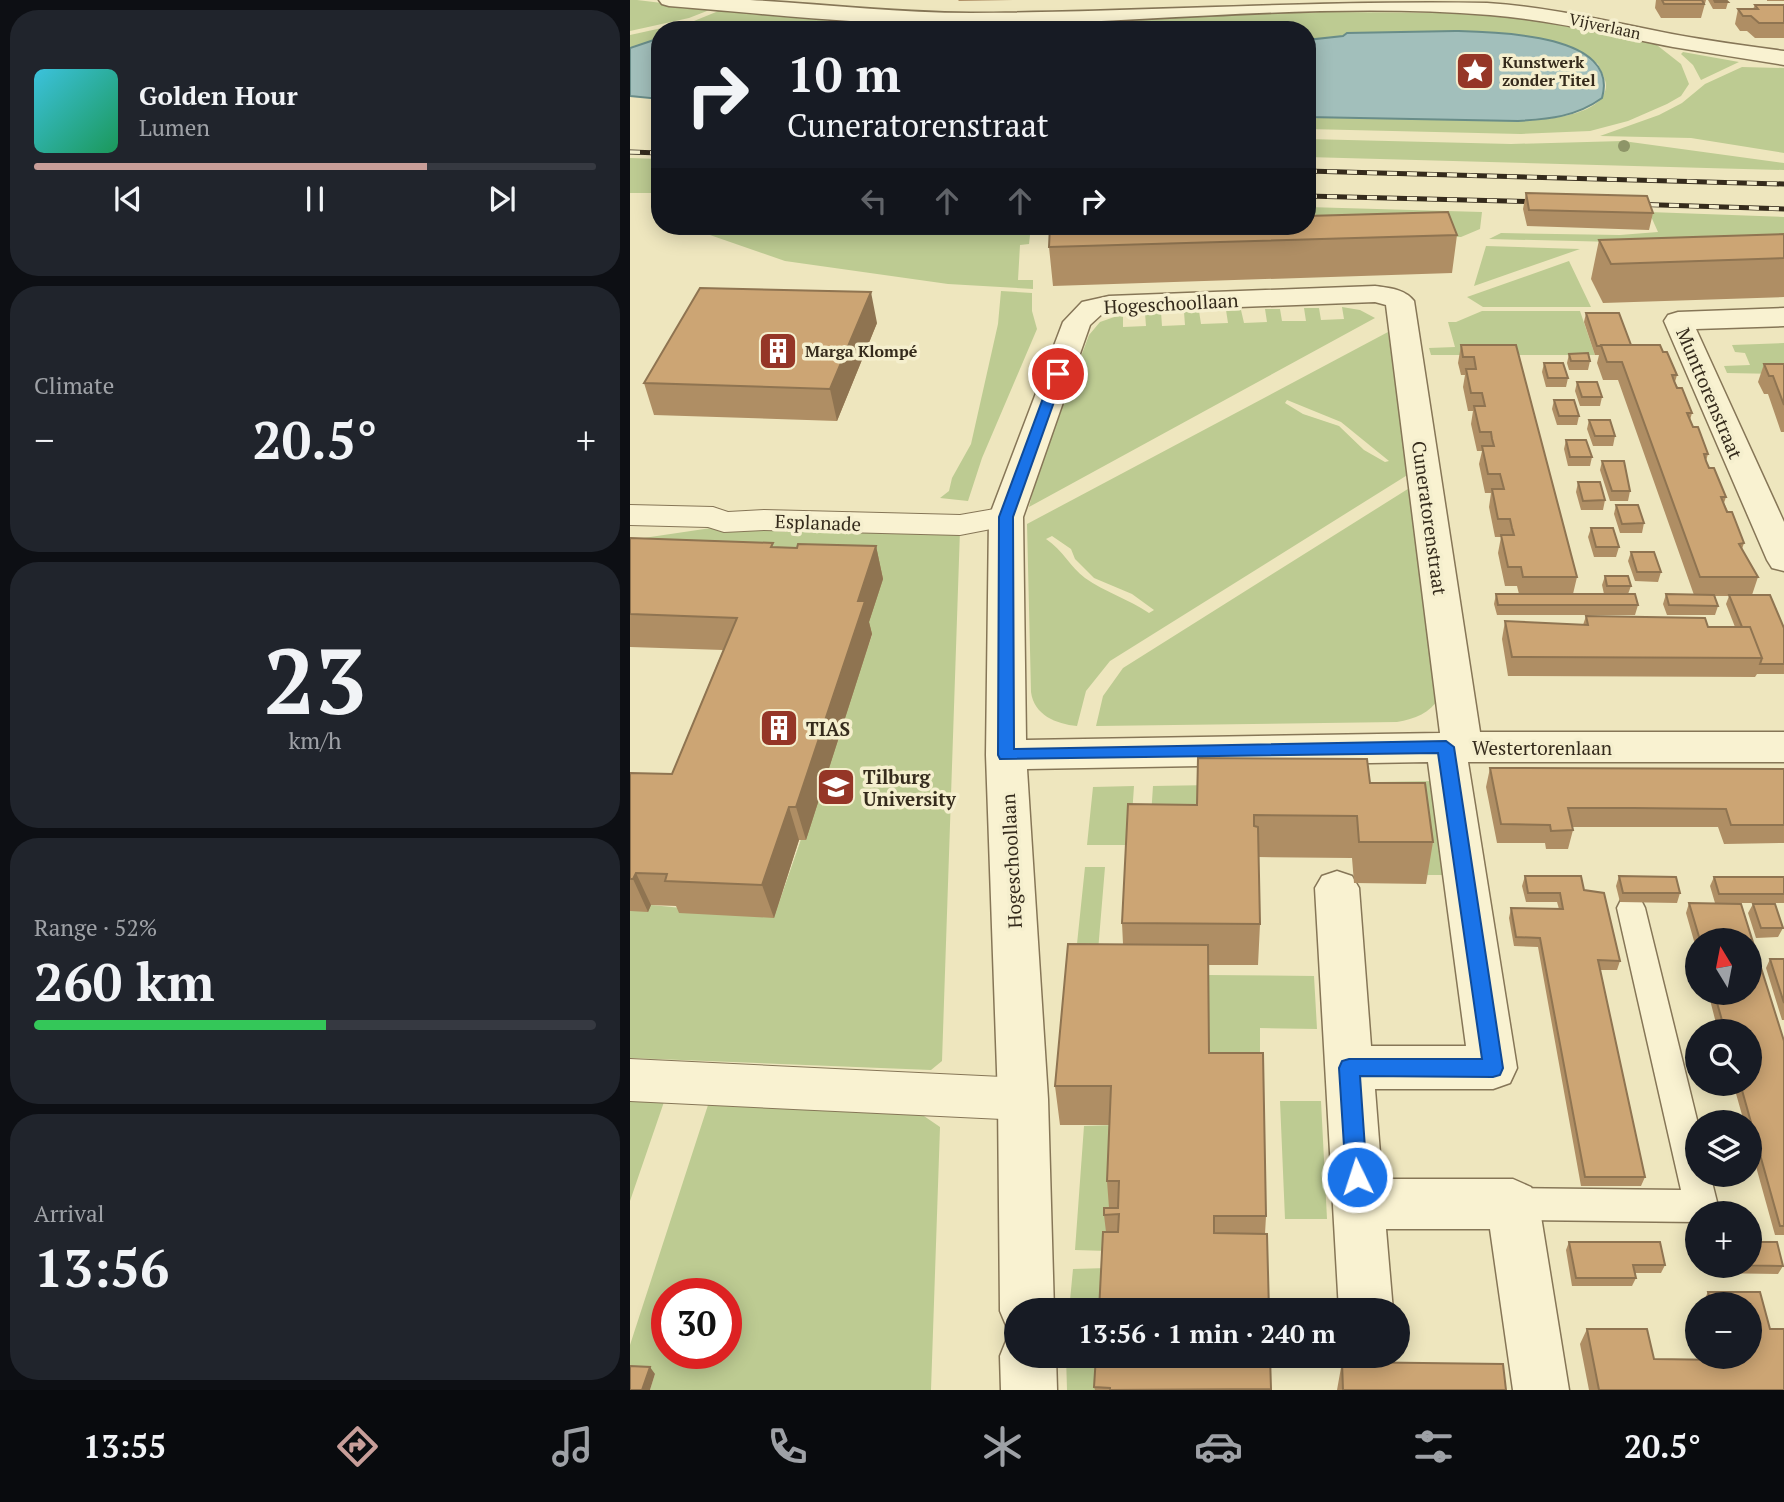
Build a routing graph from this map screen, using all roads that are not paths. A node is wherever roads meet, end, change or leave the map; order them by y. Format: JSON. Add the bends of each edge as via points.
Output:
{"nodes":[{"id":1,"x":669,"y":0,"type":"edge"},
{"id":2,"x":1591,"y":0,"type":"edge"},
{"id":3,"x":824,"y":6,"type":"edge"},
{"id":4,"x":1576,"y":19,"type":"junction"},
{"id":5,"x":1784,"y":58,"type":"edge"},
{"id":6,"x":1389,"y":296,"type":"joint"},
{"id":7,"x":1784,"y":317,"type":"edge"},
{"id":8,"x":630,"y":515,"type":"edge"},
{"id":9,"x":1006,"y":517,"type":"junction"},
{"id":10,"x":1784,"y":561,"type":"edge"},
{"id":11,"x":1454,"y":747,"type":"junction"},
{"id":12,"x":1784,"y":747,"type":"edge"},
{"id":13,"x":1006,"y":755,"type":"junction"},
{"id":14,"x":1337,"y":888,"type":"dead end"},
{"id":15,"x":1630,"y":908,"type":"dead end"},
{"id":16,"x":1349,"y":1068,"type":"junction"},
{"id":17,"x":630,"y":1080,"type":"edge"},
{"id":18,"x":1023,"y":1099,"type":"junction"},
{"id":19,"x":1359,"y":1204,"type":"junction"},
{"id":20,"x":1513,"y":1204,"type":"junction"},
{"id":21,"x":1027,"y":1298,"type":"edge"},
{"id":22,"x":1365,"y":1298,"type":"edge"},
{"id":23,"x":1028,"y":1368,"type":"edge"},
{"id":24,"x":1029,"y":1390,"type":"edge"},
{"id":25,"x":1541,"y":1390,"type":"edge"}],
"edges":[{"from":1,"to":3,"type":"street","name":"Vijverlaan"},
{"from":2,"to":4,"type":"street"},
{"from":3,"to":4,"type":"street","name":"Vijverlaan","via":[[971,19],[1398,6],[1489,9]]},
{"from":4,"to":5,"type":"street","name":"Vijverlaan"},
{"from":6,"to":9,"type":"street","name":"Hogeschoollaan","via":[[1092,308],[1077,322]]},
{"from":6,"to":11,"type":"street","name":"Cuneratorenstraat","via":[[1400,301],[1403,318]]},
{"from":7,"to":10,"type":"street","name":"Munttorenstraat","via":[[1678,321]]},
{"from":8,"to":9,"type":"street","name":"Esplanade","via":[[713,517],[724,522],[960,524]]},
{"from":9,"to":13,"type":"street","name":"Hogeschoollaan"},
{"from":11,"to":12,"type":"street","name":"Westertorenlaan"},
{"from":11,"to":13,"type":"street","name":"Westertorenlaan"},
{"from":11,"to":16,"type":"street","name":"Cuneratorenstraat","via":[[1493,1068]]},
{"from":13,"to":18,"type":"street","name":"Hogeschoollaan"},
{"from":14,"to":16,"type":"street"},
{"from":15,"to":20,"type":"lane","via":[[1701,1206]]},
{"from":16,"to":19,"type":"street"},
{"from":17,"to":18,"type":"street"},
{"from":18,"to":21,"type":"street","name":"Hogeschoollaan"},
{"from":19,"to":20,"type":"street"},
{"from":19,"to":22,"type":"street"},
{"from":20,"to":25,"type":"street"},
{"from":23,"to":24,"type":"street"}]}
